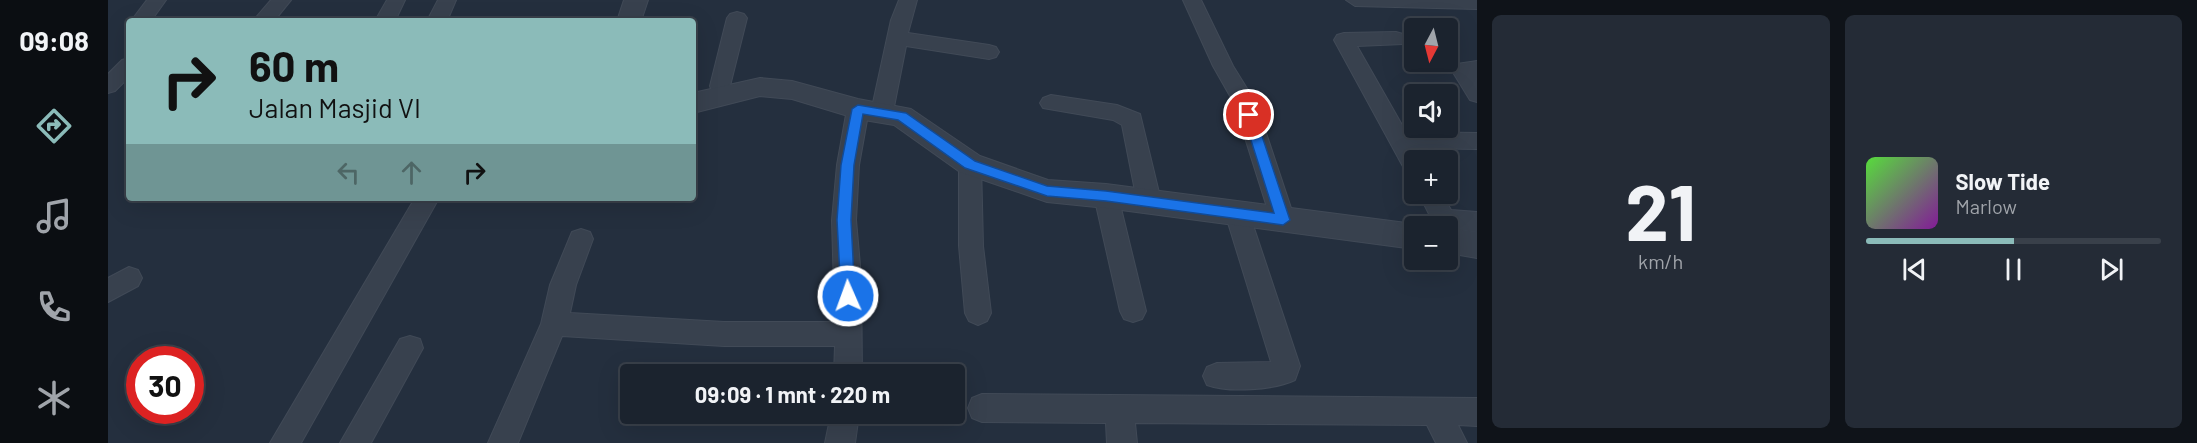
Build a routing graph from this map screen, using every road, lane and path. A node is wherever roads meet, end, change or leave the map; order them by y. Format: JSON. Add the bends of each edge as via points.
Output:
{"nodes":[{"id":1,"x":157,"y":0,"type":"edge"},
{"id":2,"x":282,"y":0,"type":"edge"},
{"id":3,"x":396,"y":0,"type":"edge"},
{"id":4,"x":447,"y":0,"type":"edge"},
{"id":5,"x":636,"y":0,"type":"edge"},
{"id":6,"x":908,"y":0,"type":"edge"},
{"id":7,"x":1192,"y":0,"type":"edge"},
{"id":8,"x":1355,"y":0,"type":"edge"},
{"id":9,"x":1477,"y":3,"type":"edge"},
{"id":10,"x":143,"y":18,"type":"edge"},
{"id":11,"x":266,"y":18,"type":"edge"},
{"id":12,"x":387,"y":18,"type":"edge"},
{"id":13,"x":438,"y":18,"type":"edge"},
{"id":14,"x":630,"y":18,"type":"edge"},
{"id":15,"x":737,"y":18,"type":"dead end"},
{"id":16,"x":897,"y":38,"type":"junction"},
{"id":17,"x":1396,"y":39,"type":"dead end"},
{"id":18,"x":989,"y":52,"type":"dead end"},
{"id":19,"x":126,"y":68,"type":"edge"},
{"id":20,"x":1477,"y":68,"type":"edge"},
{"id":21,"x":108,"y":86,"type":"edge"},
{"id":22,"x":1477,"y":95,"type":"edge"},
{"id":23,"x":722,"y":96,"type":"junction"},
{"id":24,"x":696,"y":102,"type":"edge"},
{"id":25,"x":1051,"y":103,"type":"dead end"},
{"id":26,"x":870,"y":110,"type":"junction"},
{"id":27,"x":1400,"y":140,"type":"junction"},
{"id":28,"x":1477,"y":141,"type":"edge"},
{"id":29,"x":1405,"y":150,"type":"edge"},
{"id":30,"x":970,"y":165,"type":"junction"},
{"id":31,"x":425,"y":201,"type":"edge"},
{"id":32,"x":1149,"y":201,"type":"junction"},
{"id":33,"x":1438,"y":204,"type":"edge"},
{"id":34,"x":1109,"y":208,"type":"junction"},
{"id":35,"x":1237,"y":213,"type":"junction"},
{"id":36,"x":1283,"y":220,"type":"junction"},
{"id":37,"x":1461,"y":234,"type":"edge"},
{"id":38,"x":1404,"y":236,"type":"edge"},
{"id":39,"x":581,"y":239,"type":"dead end"},
{"id":40,"x":1134,"y":311,"type":"dead end"},
{"id":41,"x":978,"y":313,"type":"dead end"},
{"id":42,"x":554,"y":324,"type":"junction"},
{"id":43,"x":849,"y":334,"type":"junction"},
{"id":44,"x":410,"y":348,"type":"dead end"},
{"id":45,"x":848,"y":364,"type":"edge"},
{"id":46,"x":1217,"y":376,"type":"dead end"},
{"id":47,"x":982,"y":408,"type":"dead end"},
{"id":48,"x":1119,"y":408,"type":"junction"},
{"id":49,"x":1436,"y":411,"type":"junction"},
{"id":50,"x":1477,"y":412,"type":"edge"},
{"id":51,"x":843,"y":424,"type":"edge"},
{"id":52,"x":285,"y":443,"type":"edge"},
{"id":53,"x":355,"y":443,"type":"edge"},
{"id":54,"x":503,"y":443,"type":"edge"},
{"id":55,"x":840,"y":443,"type":"edge"},
{"id":56,"x":1122,"y":443,"type":"edge"},
{"id":57,"x":1452,"y":443,"type":"edge"}],
"edges":[{"from":1,"to":10,"type":"street"},
{"from":2,"to":11,"type":"street"},
{"from":3,"to":12,"type":"street"},
{"from":4,"to":13,"type":"street"},
{"from":5,"to":14,"type":"street"},
{"from":6,"to":16,"type":"street"},
{"from":7,"to":36,"type":"street","via":[[1245,102]]},
{"from":8,"to":9,"type":"street"},
{"from":15,"to":23,"type":"street","via":[[720,86]]},
{"from":16,"to":18,"type":"street"},
{"from":16,"to":26,"type":"street"},
{"from":17,"to":27,"type":"street","via":[[1344,40]]},
{"from":19,"to":21,"type":"street"},
{"from":20,"to":22,"type":"street","via":[[1464,69],[1464,74]]},
{"from":23,"to":24,"type":"street"},
{"from":23,"to":26,"type":"street","via":[[775,87]]},
{"from":25,"to":32,"type":"street","via":[[1117,113],[1132,120]]},
{"from":26,"to":30,"type":"street","via":[[901,116]]},
{"from":26,"to":43,"type":"street","via":[[848,165],[844,220]]},
{"from":27,"to":28,"type":"street"},
{"from":27,"to":29,"type":"street"},
{"from":30,"to":34,"type":"street"},
{"from":30,"to":41,"type":"street"},
{"from":31,"to":52,"type":"street"},
{"from":32,"to":34,"type":"street"},
{"from":32,"to":35,"type":"street"},
{"from":33,"to":37,"type":"street"},
{"from":34,"to":40,"type":"street"},
{"from":35,"to":36,"type":"street"},
{"from":35,"to":46,"type":"street","via":[[1286,366],[1277,375]]},
{"from":36,"to":38,"type":"street"},
{"from":39,"to":42,"type":"street","via":[[563,285]]},
{"from":42,"to":43,"type":"street","via":[[723,334]]},
{"from":42,"to":54,"type":"street"},
{"from":43,"to":45,"type":"street"},
{"from":44,"to":53,"type":"street"},
{"from":47,"to":48,"type":"street"},
{"from":48,"to":49,"type":"street"},
{"from":48,"to":56,"type":"street"},
{"from":49,"to":50,"type":"street"},
{"from":49,"to":57,"type":"street"},
{"from":51,"to":55,"type":"street"}]}
